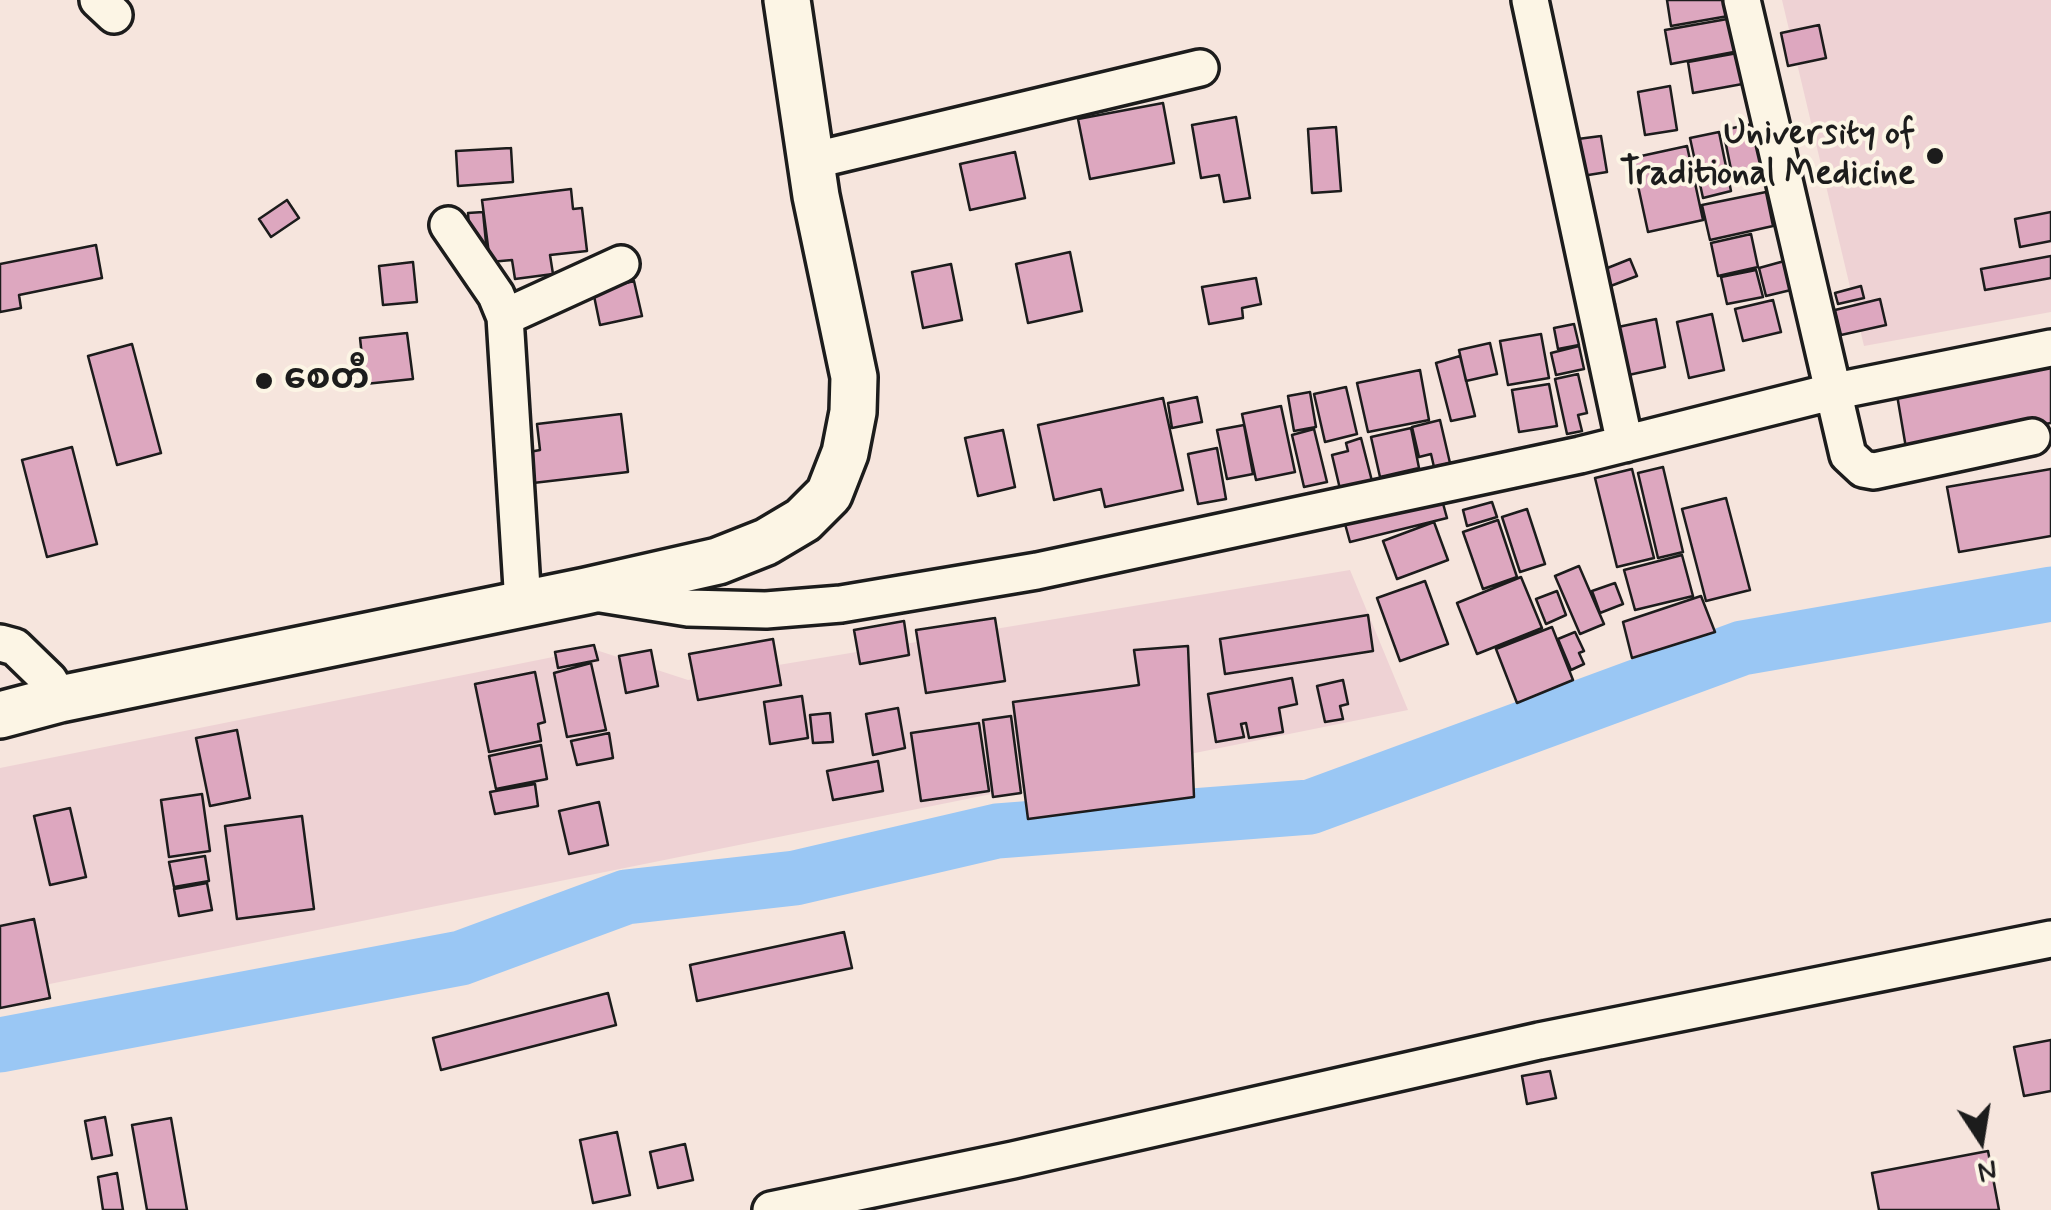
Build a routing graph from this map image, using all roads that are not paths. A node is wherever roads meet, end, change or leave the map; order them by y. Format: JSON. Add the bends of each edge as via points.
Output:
{"nodes":[{"id":1,"x":787,"y":0,"type":"edge"},
{"id":2,"x":1530,"y":0,"type":"edge"},
{"id":3,"x":1742,"y":0,"type":"edge"},
{"id":4,"x":1200,"y":68,"type":"dead end"},
{"id":5,"x":811,"y":161,"type":"junction"},
{"id":6,"x":448,"y":224,"type":"dead end"},
{"id":7,"x":621,"y":264,"type":"dead end"},
{"id":8,"x":505,"y":317,"type":"junction"},
{"id":9,"x":2051,"y":348,"type":"edge"},
{"id":10,"x":1831,"y":392,"type":"junction"},
{"id":11,"x":2032,"y":437,"type":"dead end"},
{"id":12,"x":1625,"y":444,"type":"junction"},
{"id":13,"x":586,"y":592,"type":"junction"},
{"id":14,"x":522,"y":604,"type":"junction"},
{"id":15,"x":0,"y":643,"type":"edge"},
{"id":16,"x":60,"y":698,"type":"junction"},
{"id":17,"x":0,"y":715,"type":"edge"},
{"id":18,"x":2051,"y":939,"type":"edge"},
{"id":19,"x":771,"y":1210,"type":"edge"}],
"edges":[{"from":1,"to":5,"type":"main road"},
{"from":2,"to":12,"type":"street"},
{"from":3,"to":10,"type":"street"},
{"from":4,"to":5,"type":"street"},
{"from":5,"to":13,"type":"main road","via":[[854,377],[845,453],[829,494],[803,520],[718,562]]},
{"from":6,"to":8,"type":"street"},
{"from":7,"to":8,"type":"street"},
{"from":8,"to":14,"type":"street"},
{"from":9,"to":10,"type":"street"},
{"from":10,"to":11,"type":"street","via":[[1848,455],[1863,469]]},
{"from":10,"to":12,"type":"street"},
{"from":12,"to":13,"type":"street","via":[[1037,571],[841,604],[688,608]]},
{"from":13,"to":14,"type":"main road"},
{"from":14,"to":16,"type":"main road"},
{"from":15,"to":16,"type":"street","via":[[15,647]]},
{"from":16,"to":17,"type":"main road"},
{"from":18,"to":19,"type":"street","via":[[1539,1042]]}]}
